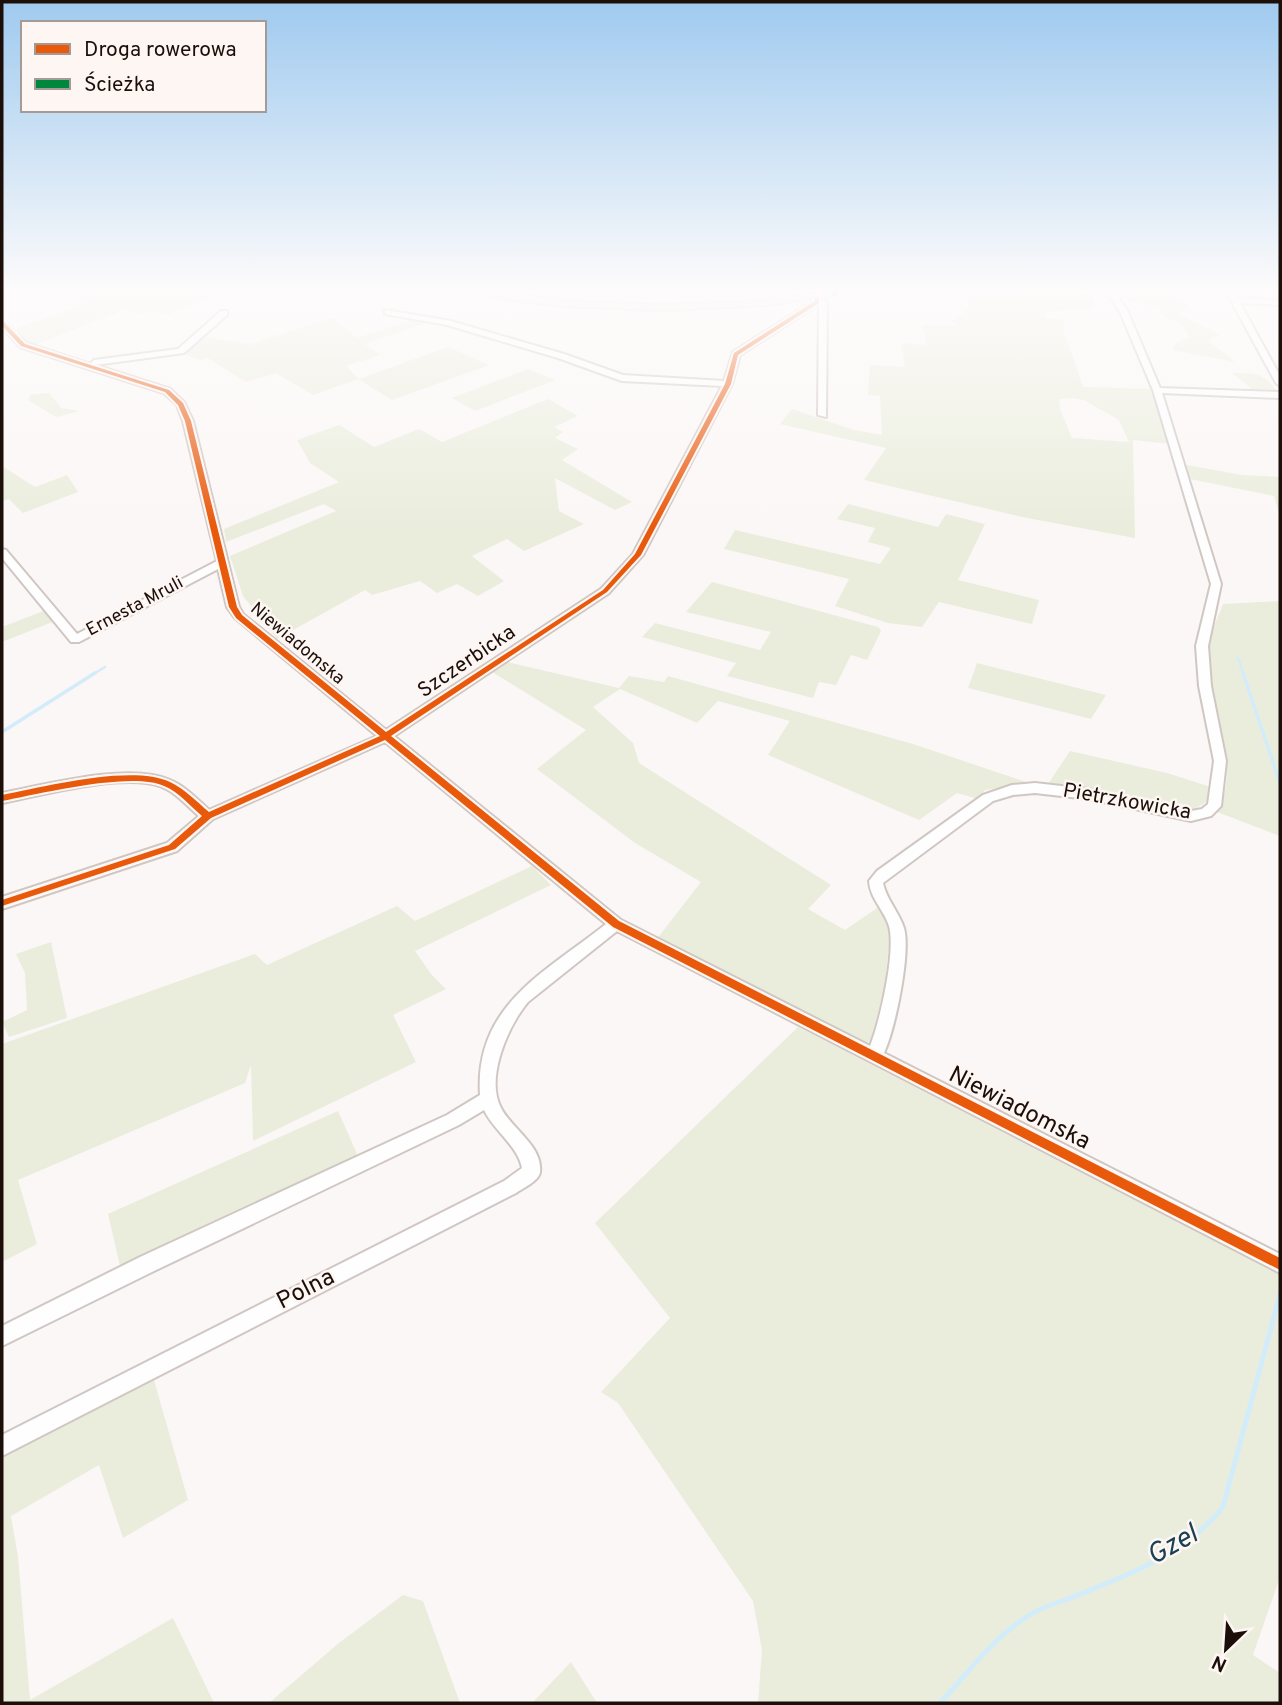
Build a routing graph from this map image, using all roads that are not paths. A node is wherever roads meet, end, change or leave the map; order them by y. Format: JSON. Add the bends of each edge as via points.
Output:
{"nodes":[{"id":1,"x":99,"y":368,"type":"edge"},
{"id":2,"x":593,"y":368,"type":"edge"},
{"id":3,"x":732,"y":368,"type":"edge"},
{"id":4,"x":823,"y":368,"type":"edge"},
{"id":5,"x":1148,"y":368,"type":"edge"},
{"id":6,"x":1271,"y":368,"type":"edge"},
{"id":7,"x":1280,"y":383,"type":"edge"},
{"id":8,"x":728,"y":384,"type":"junction"},
{"id":9,"x":1157,"y":390,"type":"junction"},
{"id":10,"x":1280,"y":395,"type":"edge"},
{"id":11,"x":823,"y":415,"type":"dead end"},
{"id":12,"x":2,"y":552,"type":"edge"},
{"id":13,"x":223,"y":562,"type":"junction"},
{"id":14,"x":386,"y":737,"type":"junction"},
{"id":15,"x":2,"y":798,"type":"edge"},
{"id":16,"x":208,"y":816,"type":"junction"},
{"id":17,"x":2,"y":903,"type":"edge"},
{"id":18,"x":616,"y":924,"type":"junction"},
{"id":19,"x":874,"y":1056,"type":"junction"},
{"id":20,"x":488,"y":1099,"type":"junction"},
{"id":21,"x":1280,"y":1264,"type":"edge"},
{"id":22,"x":2,"y":1336,"type":"edge"},
{"id":23,"x":2,"y":1446,"type":"edge"}],
"edges":[{"from":1,"to":13,"type":"street","name":"Niewiadomska","via":[[161,388],[181,404]]},
{"from":2,"to":8,"type":"street","via":[[622,378]]},
{"from":3,"to":8,"type":"street","name":"Szczerbicka"},
{"from":4,"to":11,"type":"street"},
{"from":5,"to":9,"type":"street","name":"Pietrzkowicka"},
{"from":6,"to":7,"type":"street"},
{"from":8,"to":14,"type":"street","name":"Szczerbicka","via":[[625,572],[605,591]]},
{"from":9,"to":10,"type":"street"},
{"from":9,"to":19,"type":"street","name":"Pietrzkowicka","via":[[1216,584],[1202,646],[1220,761],[1214,806],[1191,816],[1088,794],[1012,790],[988,798],[882,875],[876,890],[894,917],[898,946]]},
{"from":12,"to":13,"type":"street","name":"Ernesta Mruli","via":[[75,639]]},
{"from":13,"to":14,"type":"street","name":"Niewiadomska","via":[[239,616]]},
{"from":14,"to":16,"type":"street","name":"Szczerbicka"},
{"from":14,"to":18,"type":"street","name":"Niewiadomska"},
{"from":15,"to":16,"type":"street","via":[[128,780],[160,781]]},
{"from":16,"to":17,"type":"street","name":"Szczerbicka","via":[[172,847]]},
{"from":18,"to":19,"type":"street","name":"Niewiadomska"},
{"from":18,"to":20,"type":"street","via":[[526,990],[508,1014],[490,1068]]},
{"from":19,"to":21,"type":"street","name":"Niewiadomska"},
{"from":20,"to":22,"type":"street","via":[[453,1120]]},
{"from":20,"to":23,"type":"street","name":"Polna","via":[[501,1124],[531,1159],[531,1171],[520,1179]]}]}
